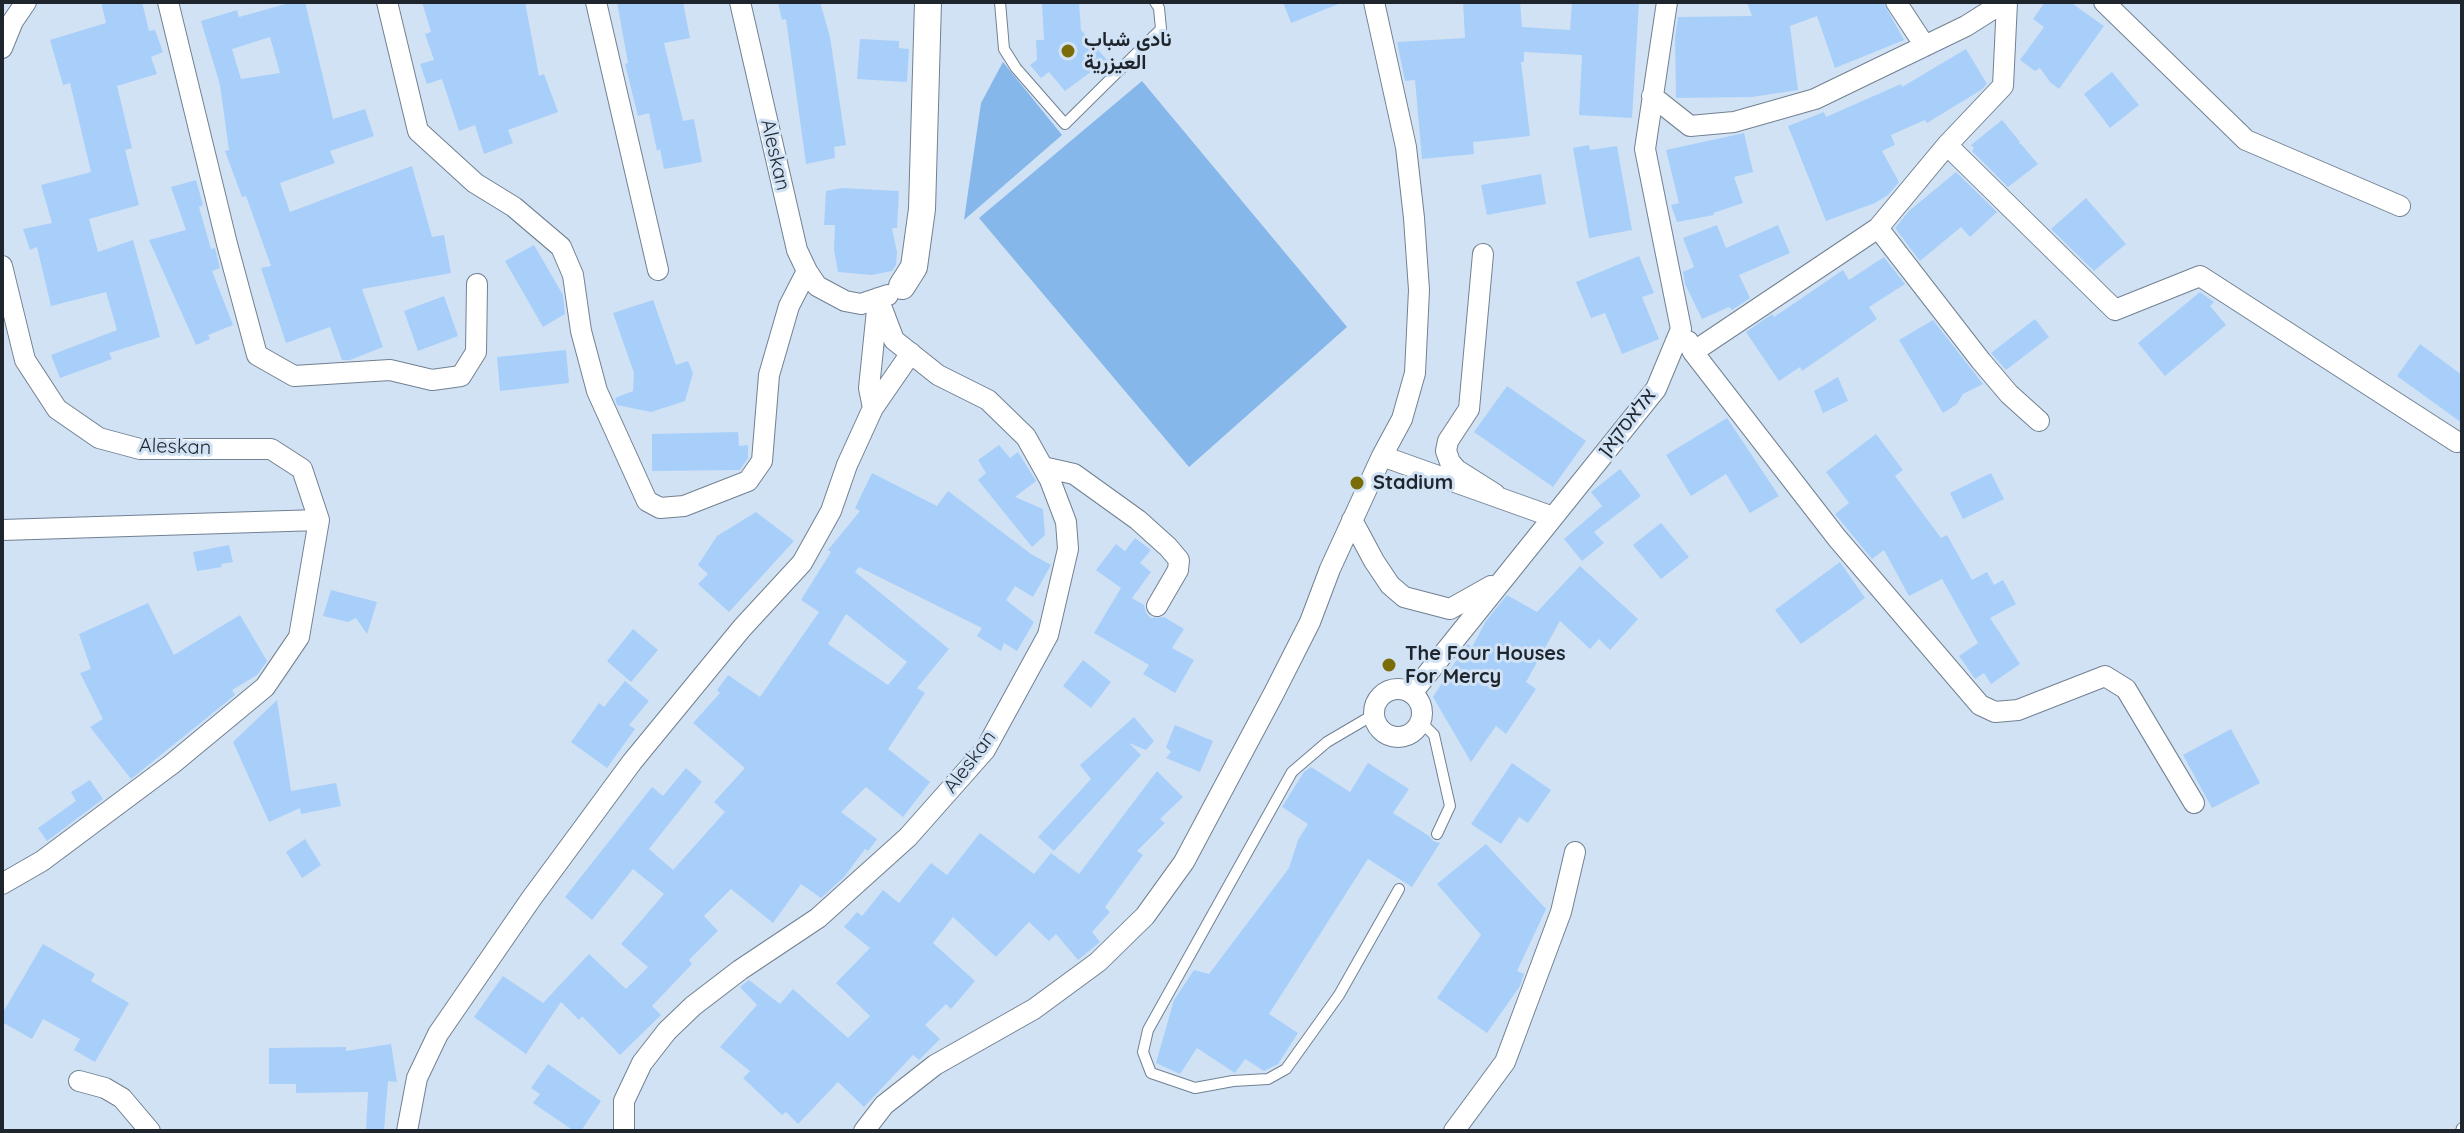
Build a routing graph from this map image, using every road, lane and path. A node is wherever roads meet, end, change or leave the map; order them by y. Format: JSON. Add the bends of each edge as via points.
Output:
{"nodes":[{"id":1,"x":26,"y":2,"type":"edge"},
{"id":2,"x":168,"y":2,"type":"edge"},
{"id":3,"x":387,"y":2,"type":"edge"},
{"id":4,"x":596,"y":2,"type":"edge"},
{"id":5,"x":740,"y":2,"type":"edge"},
{"id":6,"x":928,"y":2,"type":"edge"},
{"id":7,"x":1000,"y":2,"type":"edge"},
{"id":8,"x":1155,"y":2,"type":"edge"},
{"id":9,"x":1374,"y":2,"type":"edge"},
{"id":10,"x":1896,"y":2,"type":"edge"},
{"id":11,"x":2104,"y":2,"type":"edge"},
{"id":12,"x":1670,"y":3,"type":"edge"},
{"id":13,"x":1999,"y":4,"type":"edge"},
{"id":14,"x":1925,"y":46,"type":"junction"},
{"id":15,"x":2,"y":48,"type":"edge"},
{"id":16,"x":1652,"y":96,"type":"junction"},
{"id":17,"x":1947,"y":145,"type":"junction"},
{"id":18,"x":2400,"y":206,"type":"dead end"},
{"id":19,"x":1878,"y":228,"type":"junction"},
{"id":20,"x":1483,"y":254,"type":"dead end"},
{"id":21,"x":2,"y":266,"type":"edge"},
{"id":22,"x":658,"y":270,"type":"dead end"},
{"id":23,"x":807,"y":271,"type":"junction"},
{"id":24,"x":477,"y":284,"type":"dead end"},
{"id":25,"x":902,"y":286,"type":"joint"},
{"id":26,"x":878,"y":298,"type":"junction"},
{"id":27,"x":1681,"y":329,"type":"junction"},
{"id":28,"x":1693,"y":352,"type":"junction"},
{"id":29,"x":911,"y":353,"type":"junction"},
{"id":30,"x":873,"y":408,"type":"junction"},
{"id":31,"x":2039,"y":421,"type":"dead end"},
{"id":32,"x":2457,"y":442,"type":"dead end"},
{"id":33,"x":1382,"y":456,"type":"junction"},
{"id":34,"x":1043,"y":467,"type":"junction"},
{"id":35,"x":1495,"y":494,"type":"junction"},
{"id":36,"x":1553,"y":517,"type":"junction"},
{"id":37,"x":319,"y":520,"type":"junction"},
{"id":38,"x":1352,"y":520,"type":"junction"},
{"id":39,"x":2,"y":530,"type":"edge"},
{"id":40,"x":1505,"y":577,"type":"junction"},
{"id":41,"x":1157,"y":606,"type":"dead end"},
{"id":42,"x":1412,"y":693,"type":"junction"},
{"id":43,"x":1373,"y":715,"type":"junction"},
{"id":44,"x":1421,"y":722,"type":"junction"},
{"id":45,"x":2194,"y":803,"type":"dead end"},
{"id":46,"x":1437,"y":834,"type":"dead end"},
{"id":47,"x":1575,"y":852,"type":"dead end"},
{"id":48,"x":2,"y":884,"type":"edge"},
{"id":49,"x":1399,"y":889,"type":"dead end"},
{"id":50,"x":79,"y":1081,"type":"dead end"},
{"id":51,"x":150,"y":1131,"type":"edge"},
{"id":52,"x":407,"y":1131,"type":"edge"},
{"id":53,"x":624,"y":1131,"type":"edge"},
{"id":54,"x":864,"y":1131,"type":"edge"},
{"id":55,"x":1454,"y":1131,"type":"edge"}],
"edges":[{"from":1,"to":15,"type":"street"},
{"from":2,"to":24,"type":"street","via":[[257,355],[294,376],[390,370],[432,380],[461,376],[476,352]]},
{"from":3,"to":23,"type":"street","via":[[418,131],[475,183],[514,207],[561,247],[573,275],[597,391],[647,501],[660,508],[684,506],[748,481],[762,461],[769,375],[789,306]]},
{"from":4,"to":22,"type":"street"},
{"from":5,"to":23,"type":"street","name":"Aleskan","via":[[797,250]]},
{"from":6,"to":25,"type":"street","name":"Aleskan","via":[[922,209],[914,267]]},
{"from":7,"to":8,"type":"lane","via":[[1004,49],[1065,124],[1161,29]]},
{"from":9,"to":33,"type":"street","via":[[1406,147],[1419,290],[1415,373],[1402,419]]},
{"from":10,"to":14,"type":"street"},
{"from":11,"to":18,"type":"street","via":[[2246,140]]},
{"from":12,"to":16,"type":"street"},
{"from":13,"to":14,"type":"street"},
{"from":13,"to":17,"type":"street","via":[[2003,86]]},
{"from":14,"to":16,"type":"street","via":[[1815,99],[1734,122],[1690,126]]},
{"from":16,"to":27,"type":"street","via":[[1645,149]]},
{"from":17,"to":19,"type":"street"},
{"from":17,"to":32,"type":"street","via":[[2115,310],[2200,276]]},
{"from":19,"to":28,"type":"street"},
{"from":19,"to":31,"type":"street","via":[[1981,361]]},
{"from":20,"to":35,"type":"street","via":[[1469,409],[1446,451],[1457,470]]},
{"from":21,"to":37,"type":"street","name":"Aleskan","via":[[25,360],[57,409],[99,438],[140,449],[271,449],[302,469]]},
{"from":23,"to":26,"type":"street","name":"Aleskan","via":[[817,286],[845,301],[861,304]]},
{"from":25,"to":26,"type":"street","name":"Aleskan"},
{"from":26,"to":29,"type":"street","name":"Aleskan","via":[[894,340]]},
{"from":26,"to":30,"type":"street","via":[[869,388]]},
{"from":27,"to":28,"type":"street"},
{"from":27,"to":36,"type":"street","name":"אלאסקאן","via":[[1656,389]]},
{"from":28,"to":45,"type":"street","via":[[1837,538],[1980,705],[1995,712],[2018,710],[2105,676],[2126,689]]},
{"from":29,"to":30,"type":"street"},
{"from":29,"to":34,"type":"street","name":"Aleskan","via":[[938,375],[988,400],[1026,437]]},
{"from":30,"to":52,"type":"street","via":[[831,511],[802,563],[632,762],[438,1034],[417,1078]]},
{"from":33,"to":35,"type":"street"},
{"from":33,"to":38,"type":"street"},
{"from":34,"to":41,"type":"street","via":[[1074,474],[1138,520],[1179,560]]},
{"from":34,"to":53,"type":"street","name":"Aleskan","via":[[1066,522],[1068,549],[1048,635],[985,750],[867,876],[667,1031],[642,1063],[624,1101]]},
{"from":35,"to":36,"type":"street"},
{"from":36,"to":40,"type":"street","name":"אלאסקאן"},
{"from":37,"to":39,"type":"street"},
{"from":37,"to":48,"type":"street","via":[[299,637],[265,687],[148,782],[42,861]]},
{"from":38,"to":40,"type":"street","via":[[1390,585],[1404,597],[1450,609]]},
{"from":38,"to":54,"type":"street","via":[[1310,622],[1214,809],[1145,916],[1098,962],[1034,1009],[935,1065],[884,1105]]},
{"from":40,"to":42,"type":"street","name":"אלאסקאן"},
{"from":42,"to":43,"type":"street","via":[[1389,689],[1377,700]]},
{"from":42,"to":44,"type":"street","via":[[1421,706]]},
{"from":43,"to":44,"type":"street","via":[[1380,730],[1394,737],[1410,734]]},
{"from":43,"to":49,"type":"lane","via":[[1327,742],[1292,772],[1148,1030],[1143,1052],[1151,1073],[1195,1088],[1268,1079],[1286,1069],[1339,995]]},
{"from":44,"to":46,"type":"lane","via":[[1434,735],[1450,806]]},
{"from":47,"to":55,"type":"street","via":[[1561,912],[1505,1062]]},
{"from":50,"to":51,"type":"street","via":[[122,1098]]}]}
